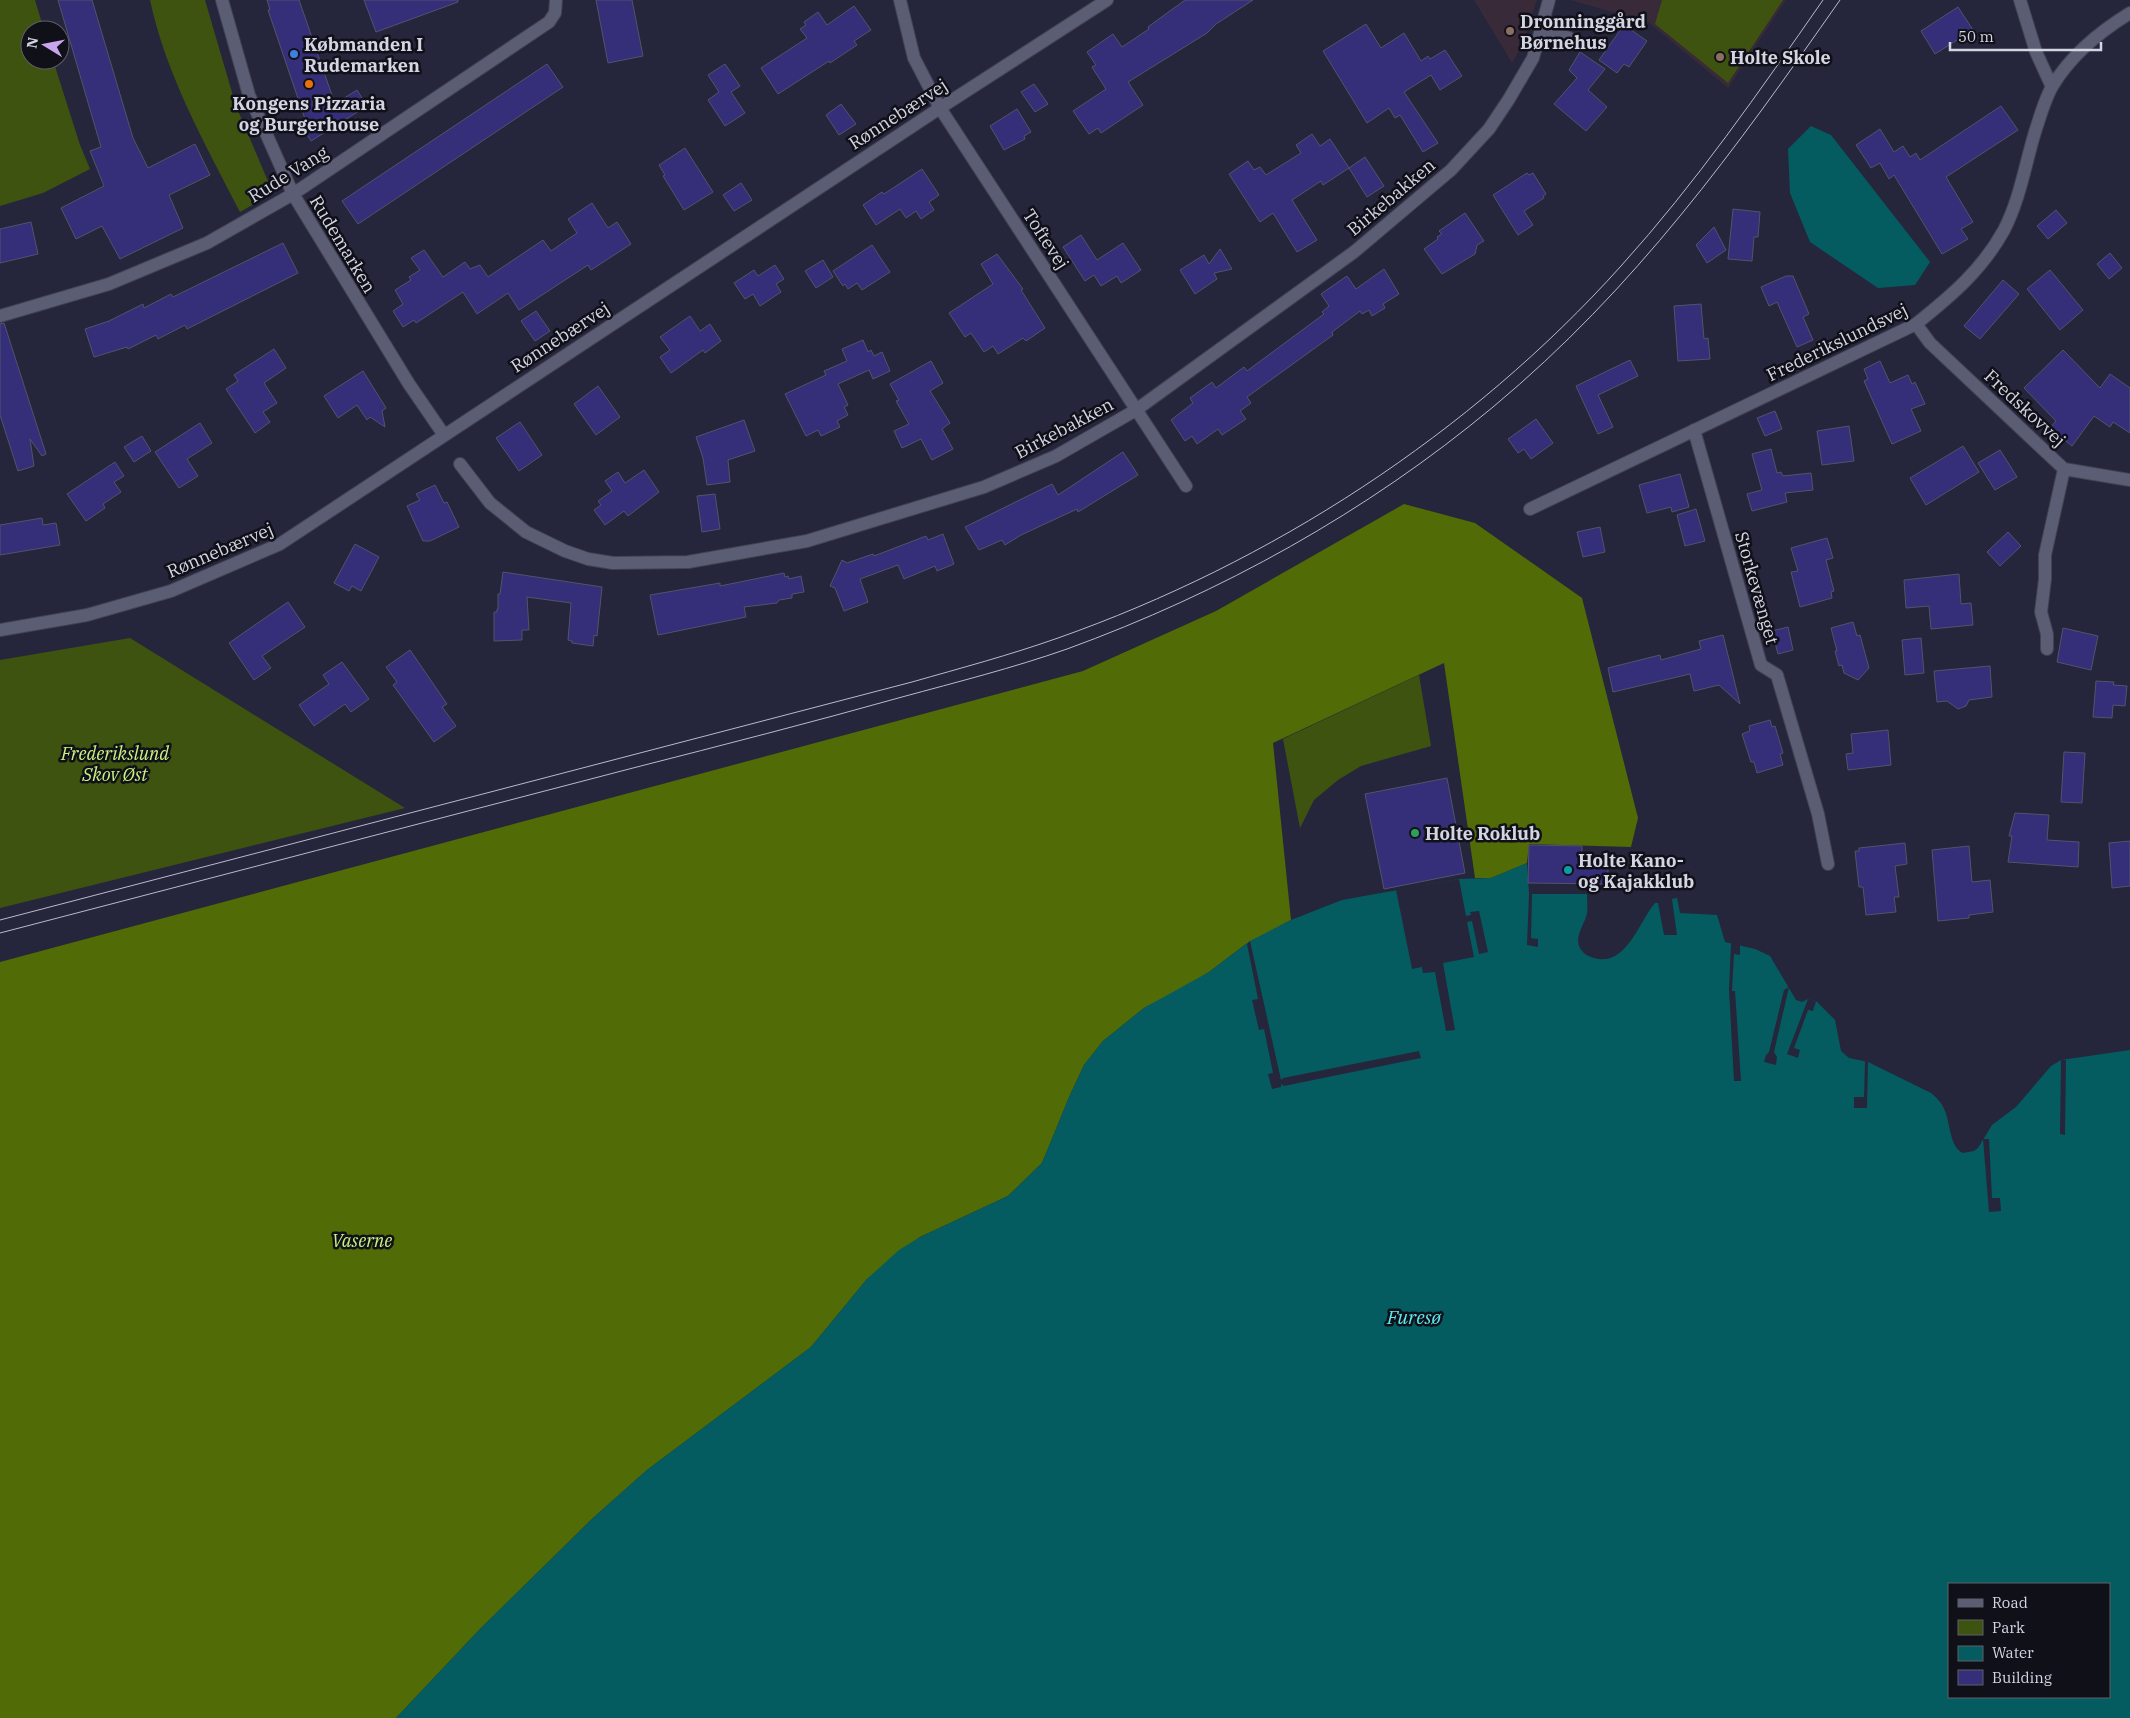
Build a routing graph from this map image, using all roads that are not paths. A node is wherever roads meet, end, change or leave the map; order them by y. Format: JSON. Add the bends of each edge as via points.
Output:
{"nodes":[{"id":1,"x":222,"y":0,"type":"edge"},
{"id":2,"x":556,"y":0,"type":"edge"},
{"id":3,"x":900,"y":0,"type":"edge"},
{"id":4,"x":1107,"y":0,"type":"edge"},
{"id":5,"x":1550,"y":0,"type":"edge"},
{"id":6,"x":2020,"y":0,"type":"edge"},
{"id":7,"x":2130,"y":13,"type":"edge"},
{"id":8,"x":1541,"y":28,"type":"junction"},
{"id":9,"x":1569,"y":38,"type":"dead end"},
{"id":10,"x":2052,"y":87,"type":"junction"},
{"id":11,"x":940,"y":108,"type":"junction"},
{"id":12,"x":293,"y":194,"type":"junction"},
{"id":13,"x":0,"y":316,"type":"edge"},
{"id":14,"x":1916,"y":324,"type":"junction"},
{"id":15,"x":1136,"y":410,"type":"junction"},
{"id":16,"x":1694,"y":430,"type":"junction"},
{"id":17,"x":444,"y":435,"type":"junction"},
{"id":18,"x":460,"y":464,"type":"dead end"},
{"id":19,"x":2064,"y":469,"type":"junction"},
{"id":20,"x":2130,"y":480,"type":"edge"},
{"id":21,"x":1186,"y":486,"type":"dead end"},
{"id":22,"x":1530,"y":509,"type":"dead end"},
{"id":23,"x":0,"y":630,"type":"edge"},
{"id":24,"x":2047,"y":650,"type":"dead end"},
{"id":25,"x":1828,"y":864,"type":"dead end"}],
"edges":[{"from":1,"to":12,"type":"street","name":"Rudemarken","via":[[249,95]]},
{"from":2,"to":12,"type":"street","name":"Rude Vang","via":[[555,13],[549,22]]},
{"from":3,"to":11,"type":"street","name":"Toftevej","via":[[914,58]]},
{"from":4,"to":11,"type":"street","name":"Rønnebærvej"},
{"from":5,"to":8,"type":"street","name":"Birkebakken"},
{"from":6,"to":10,"type":"street","via":[[2036,52]]},
{"from":7,"to":10,"type":"street","name":"Frederikslundsvej","via":[[2107,27],[2076,55]]},
{"from":8,"to":9,"type":"street"},
{"from":8,"to":15,"type":"street","name":"Birkebakken","via":[[1533,58],[1509,99],[1489,129],[1451,170],[1354,252]]},
{"from":10,"to":14,"type":"street","name":"Frederikslundsvej","via":[[2035,132],[2022,184],[2004,228],[1981,264],[1955,294]]},
{"from":11,"to":15,"type":"street","name":"Toftevej"},
{"from":11,"to":17,"type":"street","name":"Rønnebærvej"},
{"from":12,"to":13,"type":"street","name":"Rude Vang","via":[[198,247],[109,284]]},
{"from":12,"to":17,"type":"street","name":"Rudemarken","via":[[409,384]]},
{"from":14,"to":16,"type":"street","name":"Frederikslundsvej"},
{"from":14,"to":19,"type":"street","name":"Fredskovvej","via":[[1930,343]]},
{"from":15,"to":18,"type":"street","name":"Birkebakken","via":[[1056,456],[984,487],[807,541],[688,562],[613,562],[588,559],[565,551],[526,532],[490,503]]},
{"from":15,"to":21,"type":"street","name":"Toftevej"},
{"from":16,"to":22,"type":"street","name":"Frederikslundsvej"},
{"from":16,"to":25,"type":"street","name":"Storkevænget","via":[[1761,665],[1777,675],[1818,814]]},
{"from":17,"to":23,"type":"street","name":"Rønnebærvej","via":[[270,550],[171,591],[88,615]]},
{"from":19,"to":20,"type":"street","name":"Fredskovvej"},
{"from":19,"to":24,"type":"street","via":[[2045,555],[2041,612]]}]}
